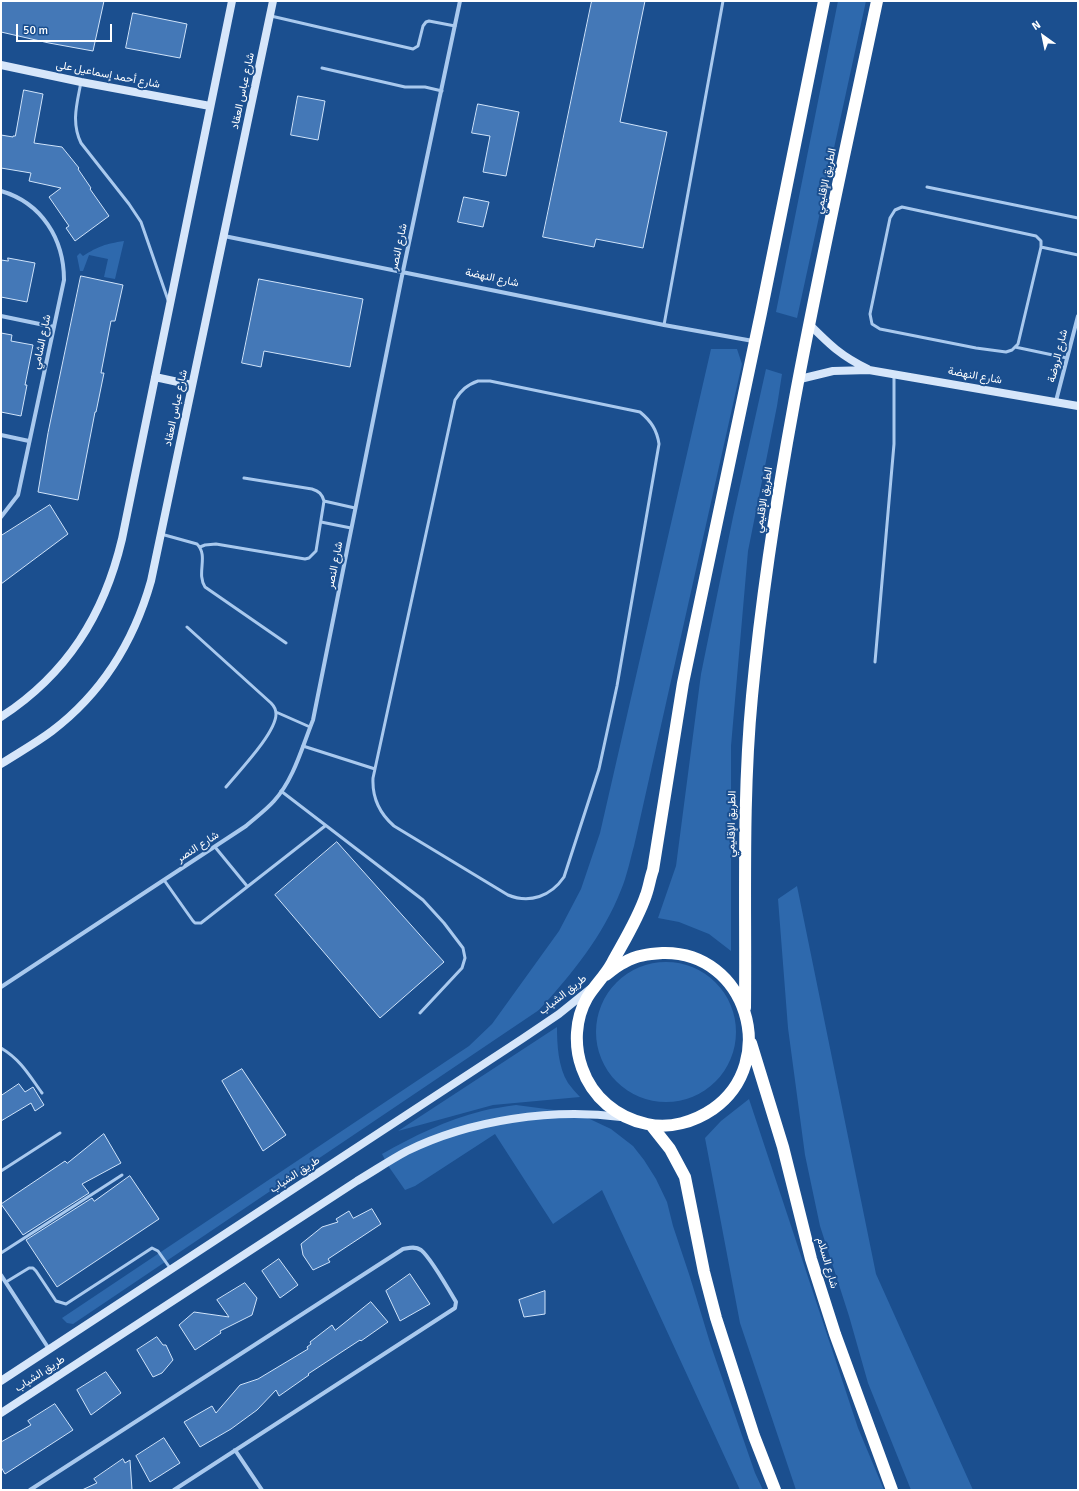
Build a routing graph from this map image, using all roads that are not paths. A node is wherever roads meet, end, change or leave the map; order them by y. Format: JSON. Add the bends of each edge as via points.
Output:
{"nodes":[{"id":1,"x":232,"y":1,"type":"edge"},
{"id":2,"x":273,"y":1,"type":"edge"},
{"id":3,"x":460,"y":1,"type":"edge"},
{"id":4,"x":723,"y":1,"type":"edge"},
{"id":5,"x":824,"y":1,"type":"edge"},
{"id":6,"x":877,"y":1,"type":"edge"},
{"id":7,"x":270,"y":16,"type":"junction"},
{"id":8,"x":455,"y":26,"type":"junction"},
{"id":9,"x":1,"y":65,"type":"edge"},
{"id":10,"x":322,"y":68,"type":"dead end"},
{"id":11,"x":81,"y":82,"type":"junction"},
{"id":12,"x":442,"y":90,"type":"junction"},
{"id":13,"x":210,"y":106,"type":"junction"},
{"id":14,"x":927,"y":186,"type":"dead end"},
{"id":15,"x":1,"y":191,"type":"edge"},
{"id":16,"x":1078,"y":218,"type":"edge"},
{"id":17,"x":224,"y":236,"type":"junction"},
{"id":18,"x":1041,"y":247,"type":"junction"},
{"id":19,"x":1078,"y":254,"type":"edge"},
{"id":20,"x":403,"y":271,"type":"junction"},
{"id":21,"x":170,"y":304,"type":"junction"},
{"id":22,"x":1,"y":316,"type":"edge"},
{"id":23,"x":1078,"y":316,"type":"edge"},
{"id":24,"x":809,"y":324,"type":"junction"},
{"id":25,"x":664,"y":325,"type":"junction"},
{"id":26,"x":54,"y":327,"type":"junction"},
{"id":27,"x":755,"y":342,"type":"junction"},
{"id":28,"x":1015,"y":347,"type":"junction"},
{"id":29,"x":1067,"y":358,"type":"junction"},
{"id":30,"x":869,"y":370,"type":"junction"},
{"id":31,"x":894,"y":373,"type":"junction"},
{"id":32,"x":155,"y":377,"type":"junction"},
{"id":33,"x":800,"y":378,"type":"junction"},
{"id":34,"x":192,"y":385,"type":"junction"},
{"id":35,"x":1056,"y":401,"type":"junction"},
{"id":36,"x":1078,"y":406,"type":"edge"},
{"id":37,"x":1,"y":435,"type":"edge"},
{"id":38,"x":29,"y":441,"type":"junction"},
{"id":39,"x":244,"y":478,"type":"dead end"},
{"id":40,"x":324,"y":501,"type":"junction"},
{"id":41,"x":355,"y":508,"type":"junction"},
{"id":42,"x":1,"y":517,"type":"edge"},
{"id":43,"x":321,"y":522,"type":"junction"},
{"id":44,"x":351,"y":528,"type":"junction"},
{"id":45,"x":161,"y":534,"type":"junction"},
{"id":46,"x":200,"y":547,"type":"junction"},
{"id":47,"x":187,"y":627,"type":"dead end"},
{"id":48,"x":286,"y":643,"type":"dead end"},
{"id":49,"x":875,"y":662,"type":"dead end"},
{"id":50,"x":276,"y":712,"type":"junction"},
{"id":51,"x":1,"y":717,"type":"edge"},
{"id":52,"x":310,"y":727,"type":"junction"},
{"id":53,"x":303,"y":746,"type":"junction"},
{"id":54,"x":1,"y":764,"type":"edge"},
{"id":55,"x":375,"y":769,"type":"junction"},
{"id":56,"x":226,"y":787,"type":"dead end"},
{"id":57,"x":281,"y":791,"type":"junction"},
{"id":58,"x":325,"y":826,"type":"junction"},
{"id":59,"x":215,"y":847,"type":"junction"},
{"id":60,"x":164,"y":880,"type":"junction"},
{"id":61,"x":247,"y":886,"type":"junction"},
{"id":62,"x":602,"y":978,"type":"junction"},
{"id":63,"x":1,"y":987,"type":"edge"},
{"id":64,"x":745,"y":1011,"type":"junction"},
{"id":65,"x":420,"y":1013,"type":"dead end"},
{"id":66,"x":750,"y":1040,"type":"junction"},
{"id":67,"x":1,"y":1048,"type":"edge"},
{"id":68,"x":42,"y":1093,"type":"dead end"},
{"id":69,"x":627,"y":1118,"type":"junction"},
{"id":70,"x":651,"y":1125,"type":"junction"},
{"id":71,"x":60,"y":1133,"type":"dead end"},
{"id":72,"x":1,"y":1171,"type":"edge"},
{"id":73,"x":122,"y":1175,"type":"dead end"},
{"id":74,"x":1,"y":1253,"type":"edge"},
{"id":75,"x":170,"y":1270,"type":"junction"},
{"id":76,"x":1,"y":1275,"type":"edge"},
{"id":77,"x":6,"y":1282,"type":"junction"},
{"id":78,"x":50,"y":1349,"type":"junction"},
{"id":79,"x":1,"y":1381,"type":"edge"},
{"id":80,"x":1,"y":1413,"type":"edge"},
{"id":81,"x":235,"y":1450,"type":"junction"},
{"id":82,"x":30,"y":1490,"type":"edge"},
{"id":83,"x":174,"y":1490,"type":"edge"},
{"id":84,"x":262,"y":1490,"type":"edge"},
{"id":85,"x":775,"y":1490,"type":"edge"},
{"id":86,"x":892,"y":1490,"type":"edge"}],
"edges":[{"from":1,"to":13,"type":"street"},
{"from":2,"to":7,"type":"street","name":"شارع عباس العقاد"},
{"from":3,"to":8,"type":"street","name":"شارع النصر"},
{"from":4,"to":25,"type":"lane"},
{"from":5,"to":27,"type":"highway"},
{"from":6,"to":24,"type":"highway","name":"الطريق الإقليمي"},
{"from":7,"to":8,"type":"lane","via":[[413,49],[418,46],[426,22]]},
{"from":7,"to":17,"type":"street","name":"شارع عباس العقاد"},
{"from":8,"to":12,"type":"street","name":"شارع النصر"},
{"from":9,"to":11,"type":"street","name":"شارع أحمد إسماعيل على"},
{"from":10,"to":12,"type":"lane","via":[[405,87]]},
{"from":11,"to":13,"type":"street","name":"شارع أحمد إسماعيل على"},
{"from":11,"to":21,"type":"lane","via":[[75,120],[77,134],[81,143],[141,222]]},
{"from":12,"to":20,"type":"street","name":"شارع النصر"},
{"from":13,"to":21,"type":"street"},
{"from":14,"to":16,"type":"lane"},
{"from":15,"to":26,"type":"street","name":"شارع الشامي","via":[[20,199],[41,216],[59,246],[64,280]]},
{"from":17,"to":20,"type":"street","name":"شارع النهضة"},
{"from":17,"to":34,"type":"street","name":"شارع عباس العقاد"},
{"from":18,"to":19,"type":"lane"},
{"from":18,"to":28,"type":"lane","via":[[1018,344]]},
{"from":18,"to":28,"type":"lane","via":[[1041,241],[1036,236],[902,207],[895,210],[890,218],[870,314],[874,326],[976,348],[1006,352]]},
{"from":20,"to":25,"type":"street","name":"شارع النهضة"},
{"from":20,"to":41,"type":"street","name":"شارع النصر"},
{"from":21,"to":32,"type":"street"},
{"from":22,"to":26,"type":"street"},
{"from":23,"to":29,"type":"street","name":"شارع الروضة"},
{"from":24,"to":30,"type":"street","name":"شارع النهضة","via":[[837,351]]},
{"from":24,"to":33,"type":"highway","name":"الطريق الإقليمي"},
{"from":25,"to":27,"type":"street","name":"شارع النهضة"},
{"from":26,"to":38,"type":"street","name":"شارع الشامي"},
{"from":27,"to":62,"type":"highway","via":[[683,683],[653,870],[636,920]]},
{"from":28,"to":29,"type":"lane"},
{"from":29,"to":35,"type":"street","name":"شارع الروضة"},
{"from":30,"to":31,"type":"street","name":"شارع النهضة"},
{"from":30,"to":33,"type":"street","name":"شارع النهضة","via":[[833,371]]},
{"from":31,"to":35,"type":"street","name":"شارع النهضة"},
{"from":31,"to":49,"type":"lane","via":[[894,444]]},
{"from":32,"to":34,"type":"street"},
{"from":32,"to":51,"type":"street","via":[[122,539],[104,598],[70,655],[22,704]]},
{"from":33,"to":64,"type":"highway","name":"الطريق الإقليمي","via":[[771,542],[752,697],[744,861]]},
{"from":34,"to":45,"type":"street","name":"شارع عباس العقاد"},
{"from":35,"to":36,"type":"street","name":"شارع النهضة"},
{"from":37,"to":38,"type":"street"},
{"from":38,"to":42,"type":"street","name":"شارع الشامي","via":[[18,495]]},
{"from":39,"to":40,"type":"lane","via":[[312,489],[318,491]]},
{"from":40,"to":41,"type":"lane"},
{"from":40,"to":43,"type":"lane"},
{"from":41,"to":44,"type":"street","name":"شارع النصر"},
{"from":43,"to":44,"type":"lane"},
{"from":43,"to":46,"type":"lane","via":[[316,551],[305,559],[216,544]]},
{"from":44,"to":52,"type":"street","name":"شارع النصر"},
{"from":45,"to":46,"type":"lane"},
{"from":45,"to":54,"type":"street","name":"شارع عباس العقاد","via":[[151,581],[138,621],[107,675],[67,718]]},
{"from":46,"to":48,"type":"lane","via":[[200,576],[205,587]]},
{"from":47,"to":50,"type":"lane","via":[[271,703]]},
{"from":50,"to":52,"type":"lane"},
{"from":50,"to":56,"type":"lane","via":[[266,739]]},
{"from":52,"to":53,"type":"street","name":"شارع النصر"},
{"from":53,"to":55,"type":"lane"},
{"from":53,"to":57,"type":"street","name":"شارع النصر","via":[[295,767]]},
{"from":55,"to":55,"type":"lane","via":[[458,394],[473,383],[490,381],[640,412],[655,430],[658,444],[617,686],[599,769],[567,869],[559,884],[538,898],[515,898],[394,826],[376,805],[372,787]]},
{"from":57,"to":58,"type":"lane"},
{"from":57,"to":59,"type":"street","name":"شارع النصر","via":[[274,801],[246,826]]},
{"from":58,"to":61,"type":"lane"},
{"from":58,"to":65,"type":"lane","via":[[423,900],[464,948],[462,968]]},
{"from":59,"to":60,"type":"street","name":"شارع النصر"},
{"from":59,"to":61,"type":"lane"},
{"from":60,"to":61,"type":"lane","via":[[193,921],[198,923]]},
{"from":60,"to":63,"type":"street","name":"شارع النصر"},
{"from":62,"to":64,"type":"highway","via":[[626,961],[649,954],[673,953],[697,959],[718,972],[734,989]]},
{"from":62,"to":69,"type":"highway","via":[[586,999],[579,1018],[576,1038],[578,1057],[595,1093]]},
{"from":62,"to":75,"type":"street","name":"طريق الشباب","via":[[559,1014]]},
{"from":64,"to":66,"type":"highway"},
{"from":66,"to":70,"type":"highway","via":[[742,1076],[719,1104],[704,1115],[687,1122]]},
{"from":66,"to":86,"type":"highway","name":"شارع السلام","via":[[781,1140],[832,1326]]},
{"from":67,"to":68,"type":"lane","via":[[21,1063]]},
{"from":69,"to":70,"type":"highway"},
{"from":69,"to":80,"type":"street","name":"طريق الشباب","via":[[591,1114],[526,1117],[464,1130],[408,1151],[351,1184]]},
{"from":70,"to":85,"type":"highway","via":[[670,1149],[685,1177],[716,1318],[754,1436]]},
{"from":71,"to":72,"type":"lane"},
{"from":73,"to":74,"type":"lane"},
{"from":75,"to":77,"type":"lane","via":[[158,1251],[152,1248],[66,1304],[56,1301],[33,1268]]},
{"from":75,"to":78,"type":"street","name":"طريق الشباب"},
{"from":76,"to":77,"type":"street"},
{"from":77,"to":78,"type":"street"},
{"from":78,"to":79,"type":"street","name":"طريق الشباب"},
{"from":81,"to":82,"type":"street","via":[[455,1308],[456,1302],[421,1250],[412,1247],[403,1249]]},
{"from":81,"to":83,"type":"street"},
{"from":81,"to":84,"type":"street"}]}
